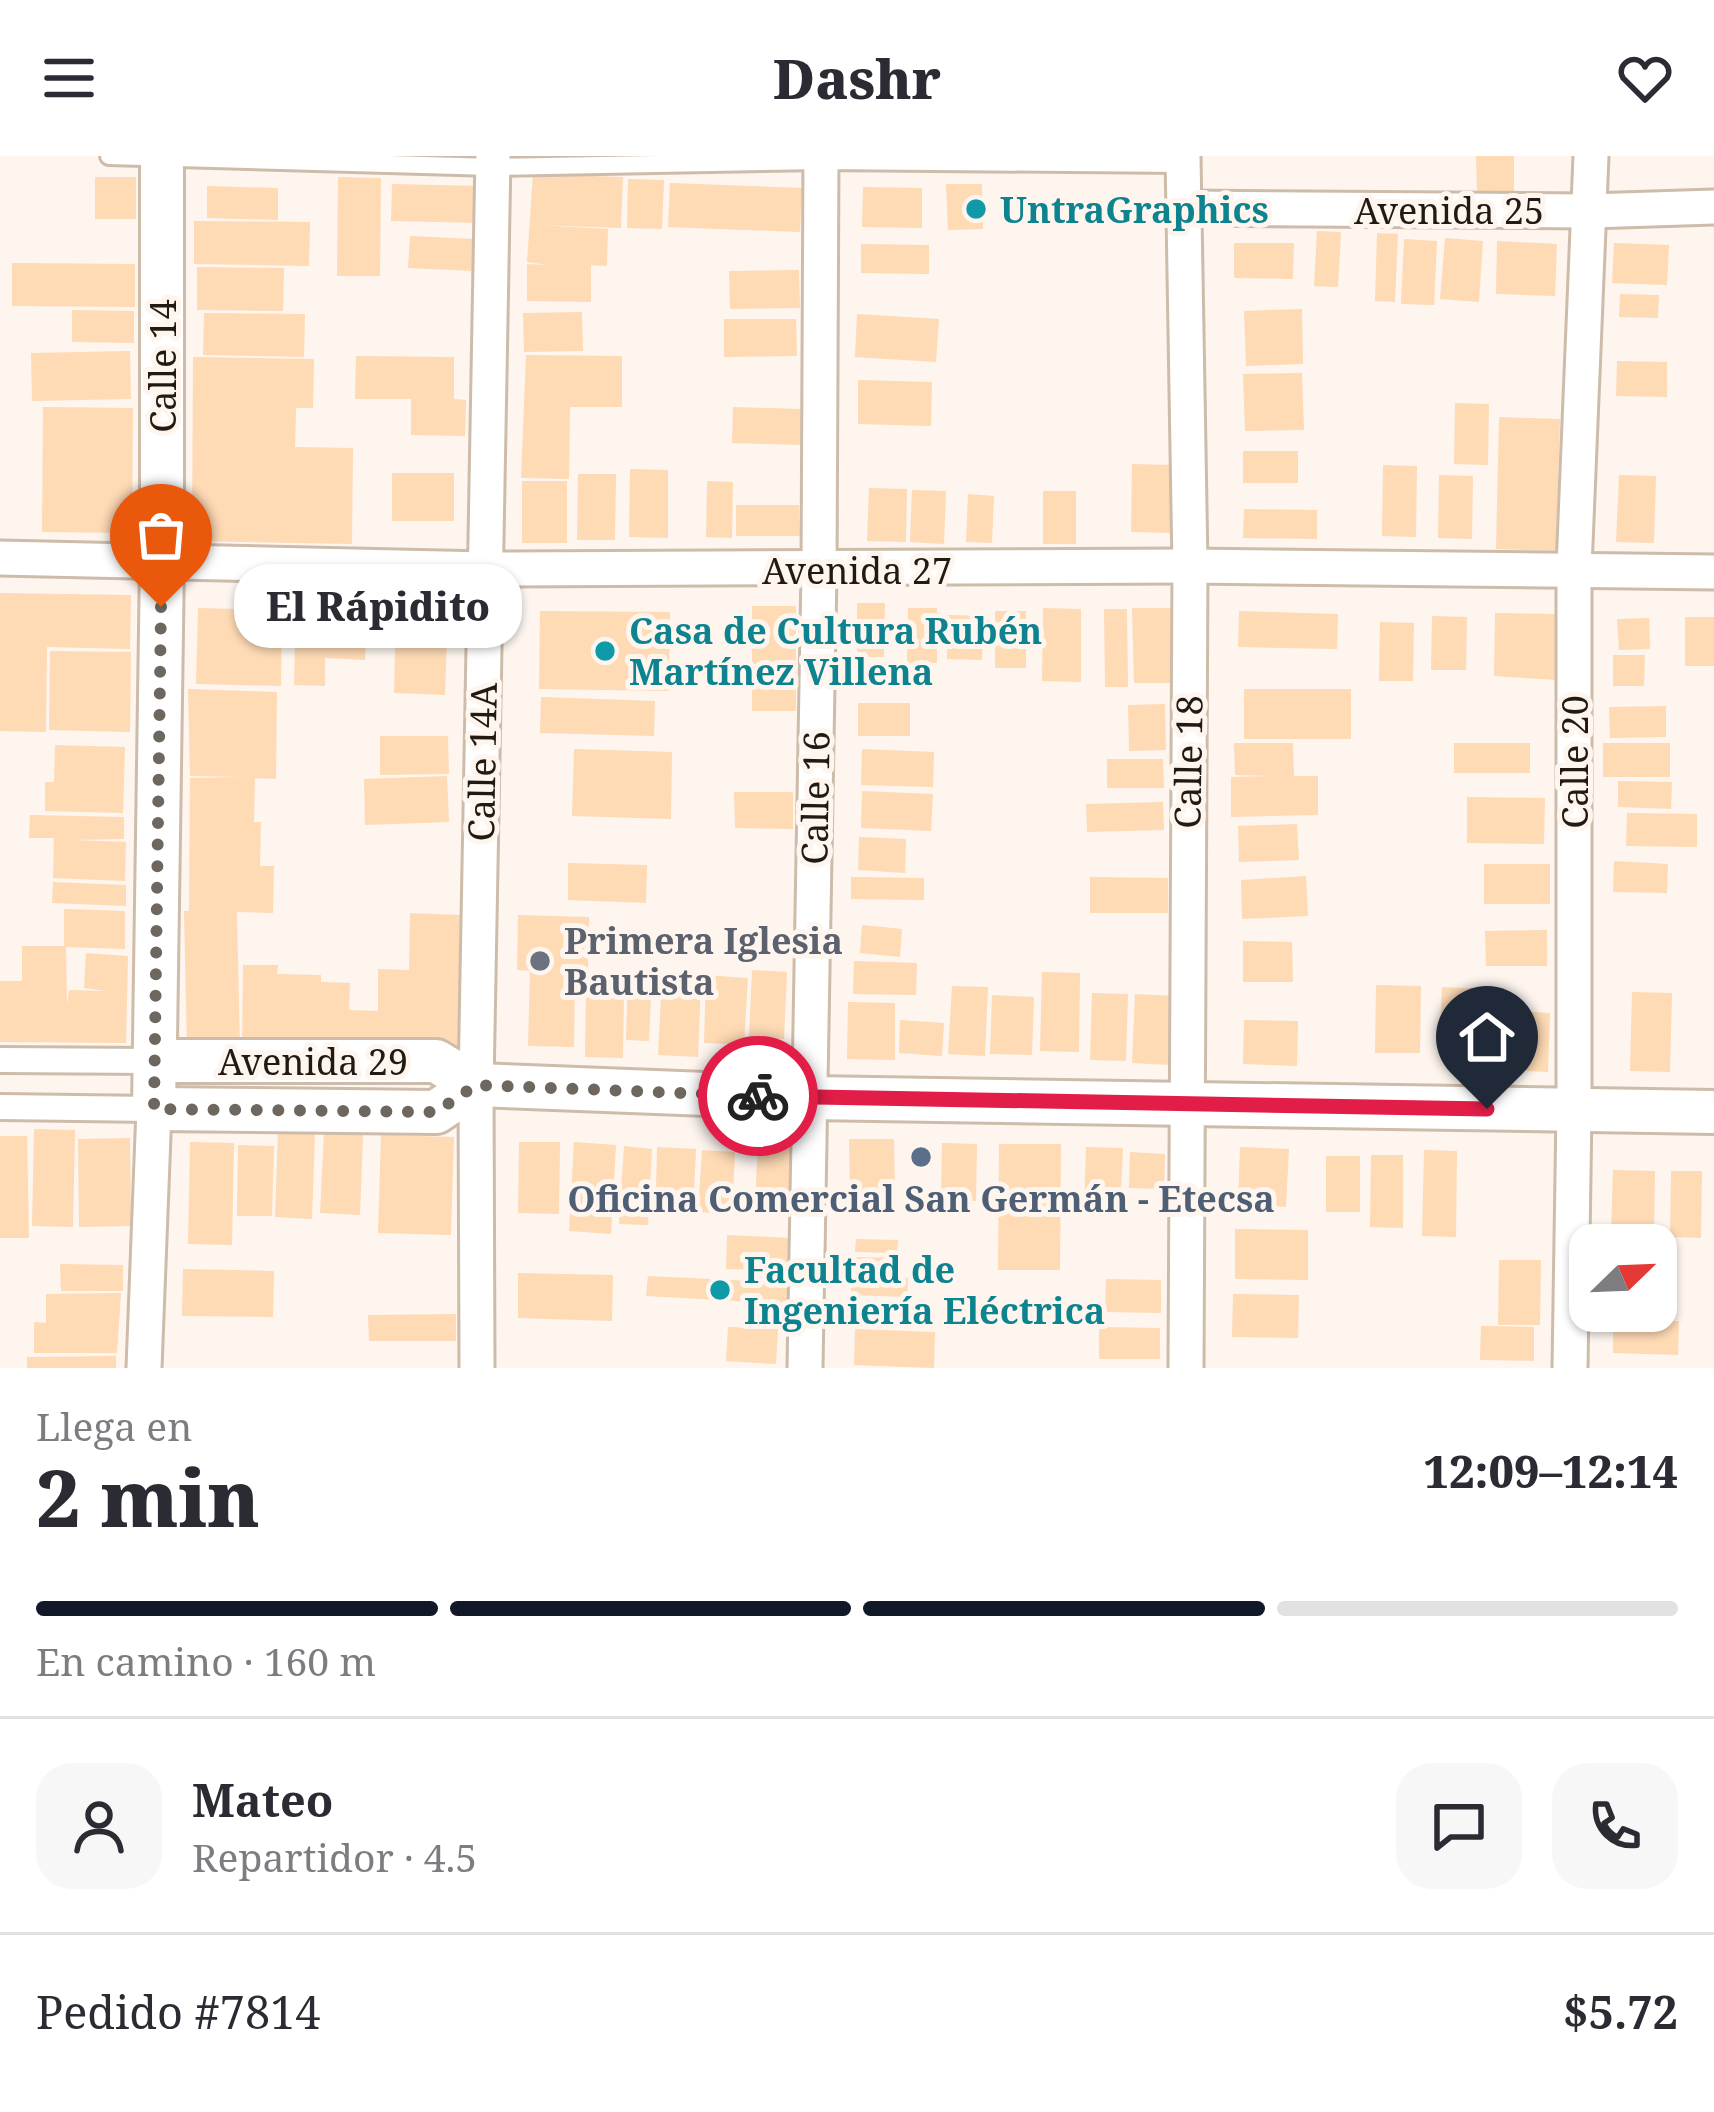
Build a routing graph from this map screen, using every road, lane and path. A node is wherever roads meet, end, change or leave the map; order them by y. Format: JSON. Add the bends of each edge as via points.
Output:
{"nodes":[{"id":1,"x":109,"y":156,"type":"edge"},
{"id":2,"x":1591,"y":156,"type":"edge"},
{"id":3,"x":162,"y":157,"type":"edge"},
{"id":4,"x":821,"y":158,"type":"edge"},
{"id":5,"x":1183,"y":160,"type":"edge"},
{"id":6,"x":493,"y":161,"type":"edge"},
{"id":7,"x":1714,"y":207,"type":"edge"},
{"id":8,"x":1183,"y":208,"type":"junction"},
{"id":9,"x":1590,"y":211,"type":"junction"},
{"id":10,"x":0,"y":558,"type":"edge"},
{"id":11,"x":162,"y":561,"type":"junction"},
{"id":12,"x":1190,"y":566,"type":"junction"},
{"id":13,"x":1574,"y":568,"type":"junction"},
{"id":14,"x":486,"y":569,"type":"junction"},
{"id":15,"x":819,"y":571,"type":"junction"},
{"id":16,"x":1714,"y":572,"type":"edge"},
{"id":17,"x":0,"y":1060,"type":"edge"},
{"id":18,"x":153,"y":1060,"type":"junction"},
{"id":19,"x":476,"y":1085,"type":"junction"},
{"id":20,"x":810,"y":1098,"type":"junction"},
{"id":21,"x":1185,"y":1106,"type":"junction"},
{"id":22,"x":0,"y":1107,"type":"edge"},
{"id":23,"x":154,"y":1109,"type":"junction"},
{"id":24,"x":1574,"y":1110,"type":"junction"},
{"id":25,"x":1714,"y":1112,"type":"edge"},
{"id":26,"x":144,"y":1368,"type":"edge"},
{"id":27,"x":477,"y":1368,"type":"edge"},
{"id":28,"x":805,"y":1368,"type":"edge"},
{"id":29,"x":1186,"y":1368,"type":"edge"},
{"id":30,"x":1570,"y":1368,"type":"edge"}],
"edges":[{"from":1,"to":3,"type":"lane"},
{"from":2,"to":9,"type":"street","name":"Calle 20"},
{"from":3,"to":6,"type":"lane"},
{"from":3,"to":11,"type":"street","name":"Calle 14"},
{"from":4,"to":5,"type":"lane"},
{"from":4,"to":6,"type":"lane"},
{"from":4,"to":15,"type":"street","name":"Calle 16"},
{"from":5,"to":8,"type":"street","name":"Calle 18"},
{"from":6,"to":14,"type":"street","name":"Calle 14A"},
{"from":7,"to":9,"type":"street","name":"Avenida 25"},
{"from":8,"to":9,"type":"street","name":"Avenida 25"},
{"from":8,"to":12,"type":"street","name":"Calle 18"},
{"from":9,"to":13,"type":"street","name":"Calle 20"},
{"from":10,"to":11,"type":"street","name":"Avenida 27"},
{"from":11,"to":14,"type":"street","name":"Avenida 27"},
{"from":11,"to":18,"type":"street","name":"Calle 14"},
{"from":12,"to":13,"type":"street","name":"Avenida 27"},
{"from":12,"to":15,"type":"street","name":"Avenida 27"},
{"from":12,"to":21,"type":"street","name":"Calle 18"},
{"from":13,"to":16,"type":"street","name":"Avenida 27"},
{"from":13,"to":24,"type":"street","name":"Calle 20"},
{"from":14,"to":15,"type":"street","name":"Avenida 27"},
{"from":14,"to":19,"type":"street","name":"Calle 14A"},
{"from":15,"to":20,"type":"street","name":"Calle 16"},
{"from":17,"to":18,"type":"street","name":"Avenida 29"},
{"from":18,"to":19,"type":"street","name":"Avenida 29","via":[[436,1060]]},
{"from":18,"to":23,"type":"street","name":"Calle 14"},
{"from":19,"to":20,"type":"street","name":"Avenida 29"},
{"from":19,"to":23,"type":"street","name":"Avenida 29","via":[[436,1112]]},
{"from":19,"to":27,"type":"street","name":"Calle 14A"},
{"from":20,"to":21,"type":"street","name":"Avenida 29"},
{"from":20,"to":28,"type":"street","name":"Calle 16"},
{"from":21,"to":24,"type":"street","name":"Avenida 29"},
{"from":21,"to":29,"type":"street","name":"Calle 18"},
{"from":22,"to":23,"type":"street","name":"Avenida 29"},
{"from":23,"to":26,"type":"street","name":"Calle 14"},
{"from":24,"to":25,"type":"street","name":"Avenida 29"},
{"from":24,"to":30,"type":"street","name":"Calle 20"}]}
